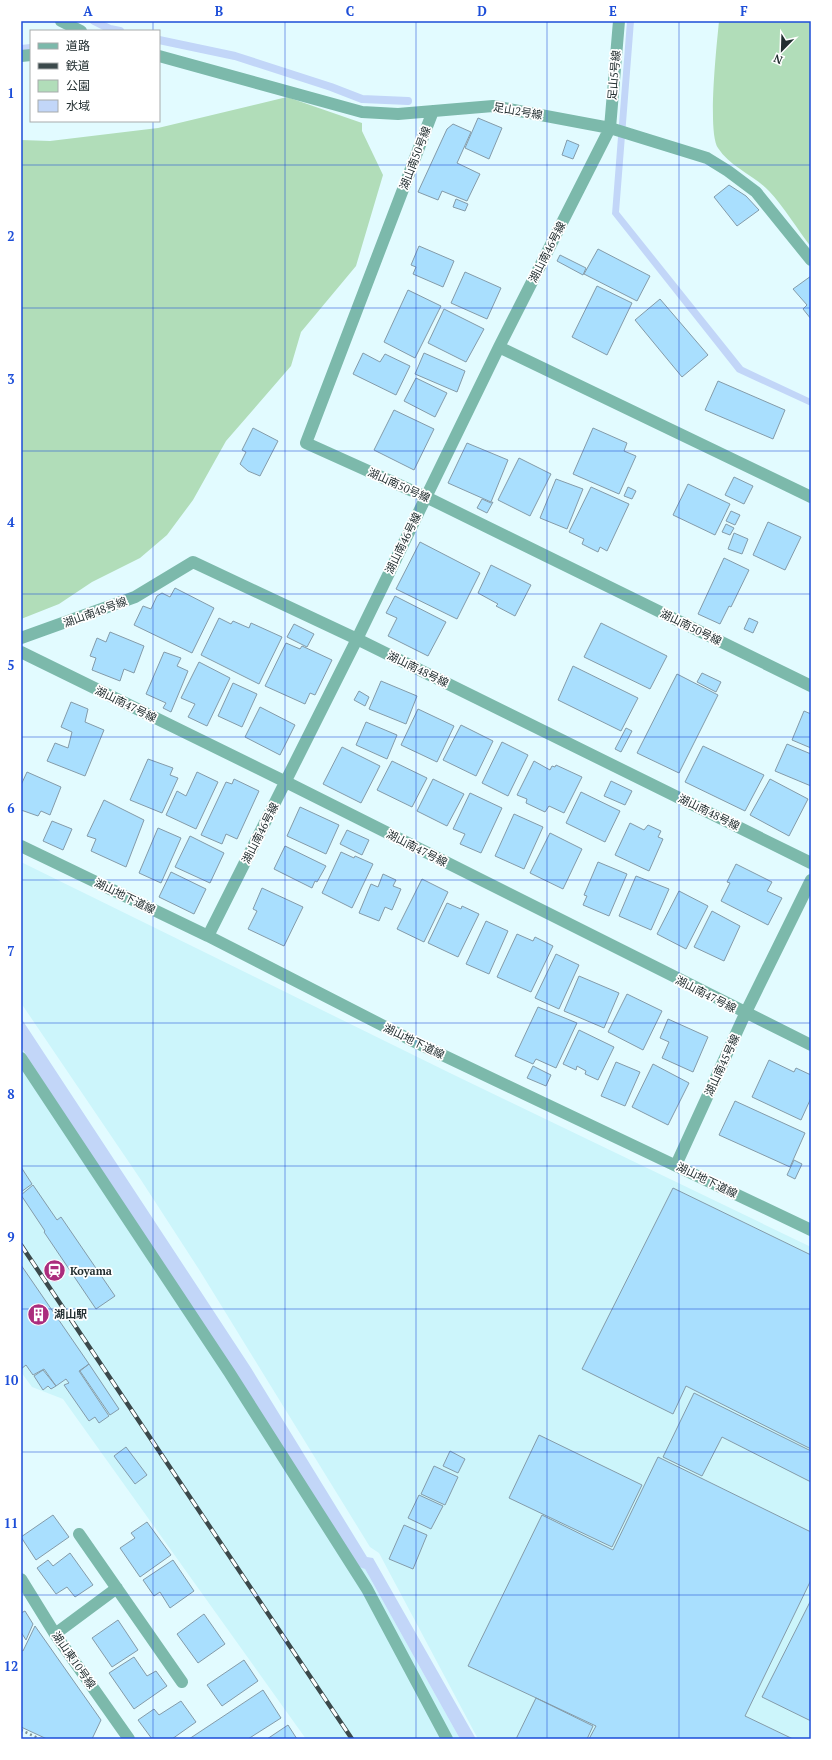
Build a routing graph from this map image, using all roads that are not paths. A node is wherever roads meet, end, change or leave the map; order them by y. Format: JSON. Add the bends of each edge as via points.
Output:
{"nodes":[{"id":1,"x":61,"y":21,"type":"edge"},
{"id":2,"x":619,"y":21,"type":"edge"},
{"id":3,"x":79,"y":30,"type":"edge"},
{"id":4,"x":160,"y":56,"type":"edge"},
{"id":5,"x":433,"y":111,"type":"junction"},
{"id":6,"x":610,"y":128,"type":"junction"},
{"id":7,"x":811,"y":260,"type":"edge"},
{"id":8,"x":499,"y":347,"type":"junction"},
{"id":9,"x":426,"y":497,"type":"junction"},
{"id":10,"x":811,"y":497,"type":"edge"},
{"id":11,"x":21,"y":638,"type":"edge"},
{"id":12,"x":357,"y":639,"type":"junction"},
{"id":13,"x":21,"y":652,"type":"edge"},
{"id":14,"x":811,"y":686,"type":"edge"},
{"id":15,"x":286,"y":782,"type":"junction"},
{"id":16,"x":21,"y":846,"type":"edge"},
{"id":17,"x":811,"y":863,"type":"edge"},
{"id":18,"x":811,"y":880,"type":"edge"},
{"id":19,"x":208,"y":936,"type":"junction"},
{"id":20,"x":745,"y":1014,"type":"junction"},
{"id":21,"x":811,"y":1045,"type":"edge"},
{"id":22,"x":21,"y":1058,"type":"edge"},
{"id":23,"x":676,"y":1165,"type":"junction"},
{"id":24,"x":811,"y":1230,"type":"edge"},
{"id":25,"x":80,"y":1534,"type":"dead end"},
{"id":26,"x":21,"y":1579,"type":"edge"},
{"id":27,"x":117,"y":1588,"type":"junction"},
{"id":28,"x":55,"y":1634,"type":"junction"},
{"id":29,"x":182,"y":1682,"type":"dead end"},
{"id":30,"x":129,"y":1739,"type":"edge"},
{"id":31,"x":446,"y":1739,"type":"edge"}],
"edges":[{"from":1,"to":3,"type":"street"},
{"from":2,"to":6,"type":"street","name":"足山5号線"},
{"from":4,"to":5,"type":"street","name":"足山2号線","via":[[362,112],[398,114]]},
{"from":5,"to":6,"type":"street","name":"足山2号線","via":[[493,106]]},
{"from":5,"to":9,"type":"street","name":"湖山南50号線","via":[[306,443]]},
{"from":6,"to":7,"type":"street","name":"足山2号線","via":[[707,158],[728,171],[756,192]]},
{"from":6,"to":8,"type":"street","name":"湖山南46号線"},
{"from":8,"to":9,"type":"street","name":"湖山南46号線"},
{"from":8,"to":10,"type":"street"},
{"from":9,"to":12,"type":"street","name":"湖山南46号線"},
{"from":9,"to":14,"type":"street","name":"湖山南50号線"},
{"from":11,"to":12,"type":"street","name":"湖山南48号線","via":[[135,597],[193,562]]},
{"from":12,"to":15,"type":"street","name":"湖山南46号線"},
{"from":12,"to":17,"type":"street","name":"湖山南48号線"},
{"from":13,"to":15,"type":"street","name":"湖山南47号線"},
{"from":15,"to":19,"type":"street","name":"湖山南46号線"},
{"from":15,"to":20,"type":"street","name":"湖山南47号線"},
{"from":16,"to":19,"type":"street","name":"湖山地下道線"},
{"from":18,"to":20,"type":"street","name":"湖山南45号線"},
{"from":19,"to":23,"type":"street","name":"湖山地下道線","via":[[411,1040]]},
{"from":20,"to":21,"type":"street","name":"湖山南47号線"},
{"from":20,"to":23,"type":"street","name":"湖山南45号線"},
{"from":22,"to":31,"type":"street","via":[[229,1372],[367,1589]]},
{"from":23,"to":24,"type":"street","name":"湖山地下道線"},
{"from":25,"to":27,"type":"street"},
{"from":26,"to":28,"type":"street","name":"湖山東10号線"},
{"from":27,"to":28,"type":"street"},
{"from":27,"to":29,"type":"street"},
{"from":28,"to":30,"type":"street","name":"湖山東10号線"}]}
